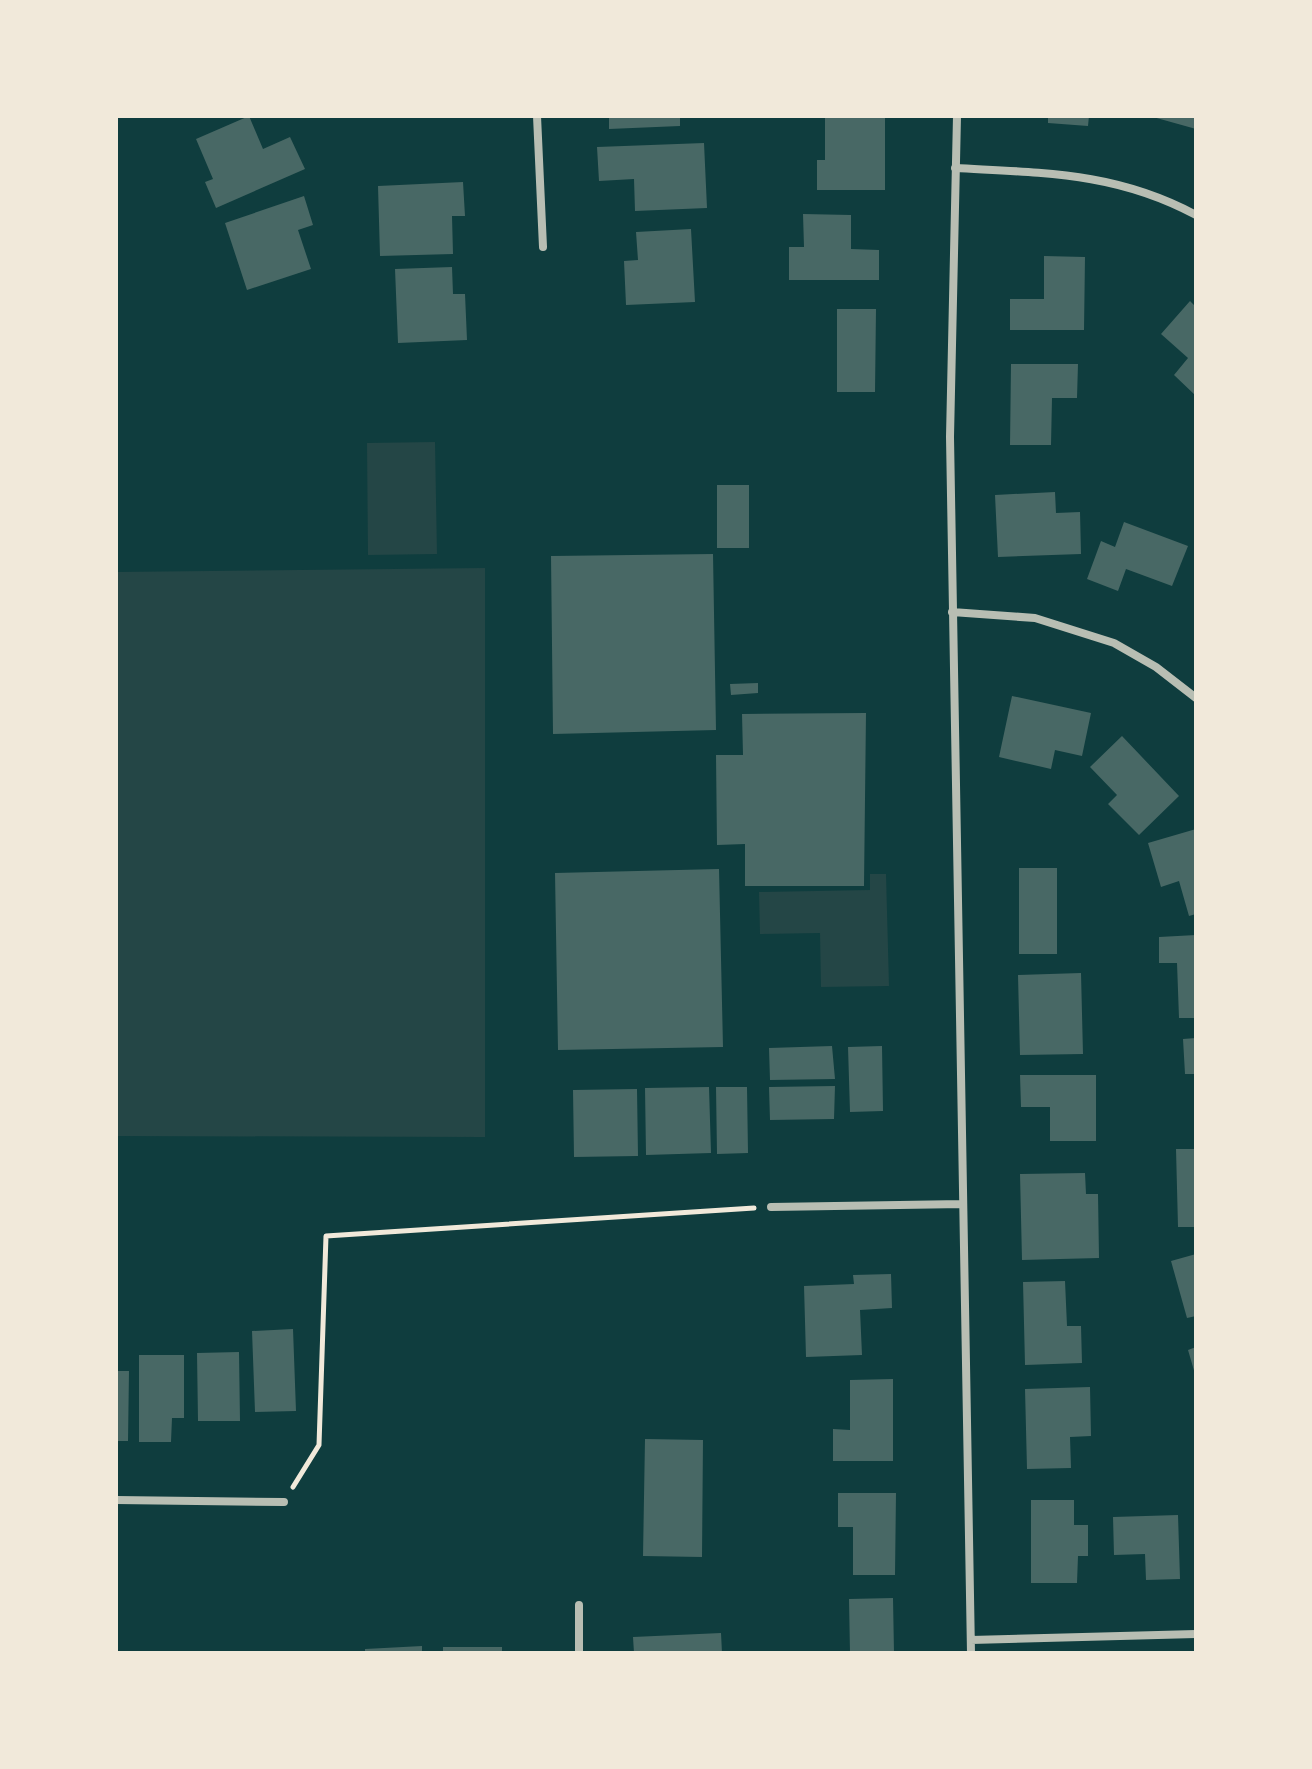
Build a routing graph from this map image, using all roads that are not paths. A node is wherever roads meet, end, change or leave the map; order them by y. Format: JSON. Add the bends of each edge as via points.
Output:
{"nodes":[{"id":1,"x":537,"y":116,"type":"edge"},
{"id":2,"x":957,"y":116,"type":"edge"},
{"id":3,"x":955,"y":168,"type":"junction"},
{"id":4,"x":1196,"y":215,"type":"edge"},
{"id":5,"x":543,"y":247,"type":"dead end"},
{"id":6,"x":952,"y":612,"type":"junction"},
{"id":7,"x":1196,"y":698,"type":"edge"},
{"id":8,"x":963,"y":1204,"type":"junction"},
{"id":9,"x":771,"y":1207,"type":"road end"},
{"id":10,"x":116,"y":1500,"type":"edge"},
{"id":11,"x":284,"y":1502,"type":"road end"},
{"id":12,"x":579,"y":1605,"type":"dead end"},
{"id":13,"x":1196,"y":1634,"type":"edge"},
{"id":14,"x":971,"y":1640,"type":"junction"},
{"id":15,"x":579,"y":1653,"type":"edge"},
{"id":16,"x":971,"y":1653,"type":"edge"}],
"edges":[{"from":1,"to":5,"type":"street"},
{"from":2,"to":3,"type":"street"},
{"from":3,"to":4,"type":"street","via":[[1106,180],[1166,198]]},
{"from":3,"to":6,"type":"street"},
{"from":6,"to":7,"type":"street","via":[[1035,618],[1114,643]]},
{"from":6,"to":8,"type":"street"},
{"from":8,"to":9,"type":"street"},
{"from":8,"to":14,"type":"street"},
{"from":10,"to":11,"type":"street"},
{"from":12,"to":15,"type":"street"},
{"from":13,"to":14,"type":"street"},
{"from":14,"to":16,"type":"street"}]}
